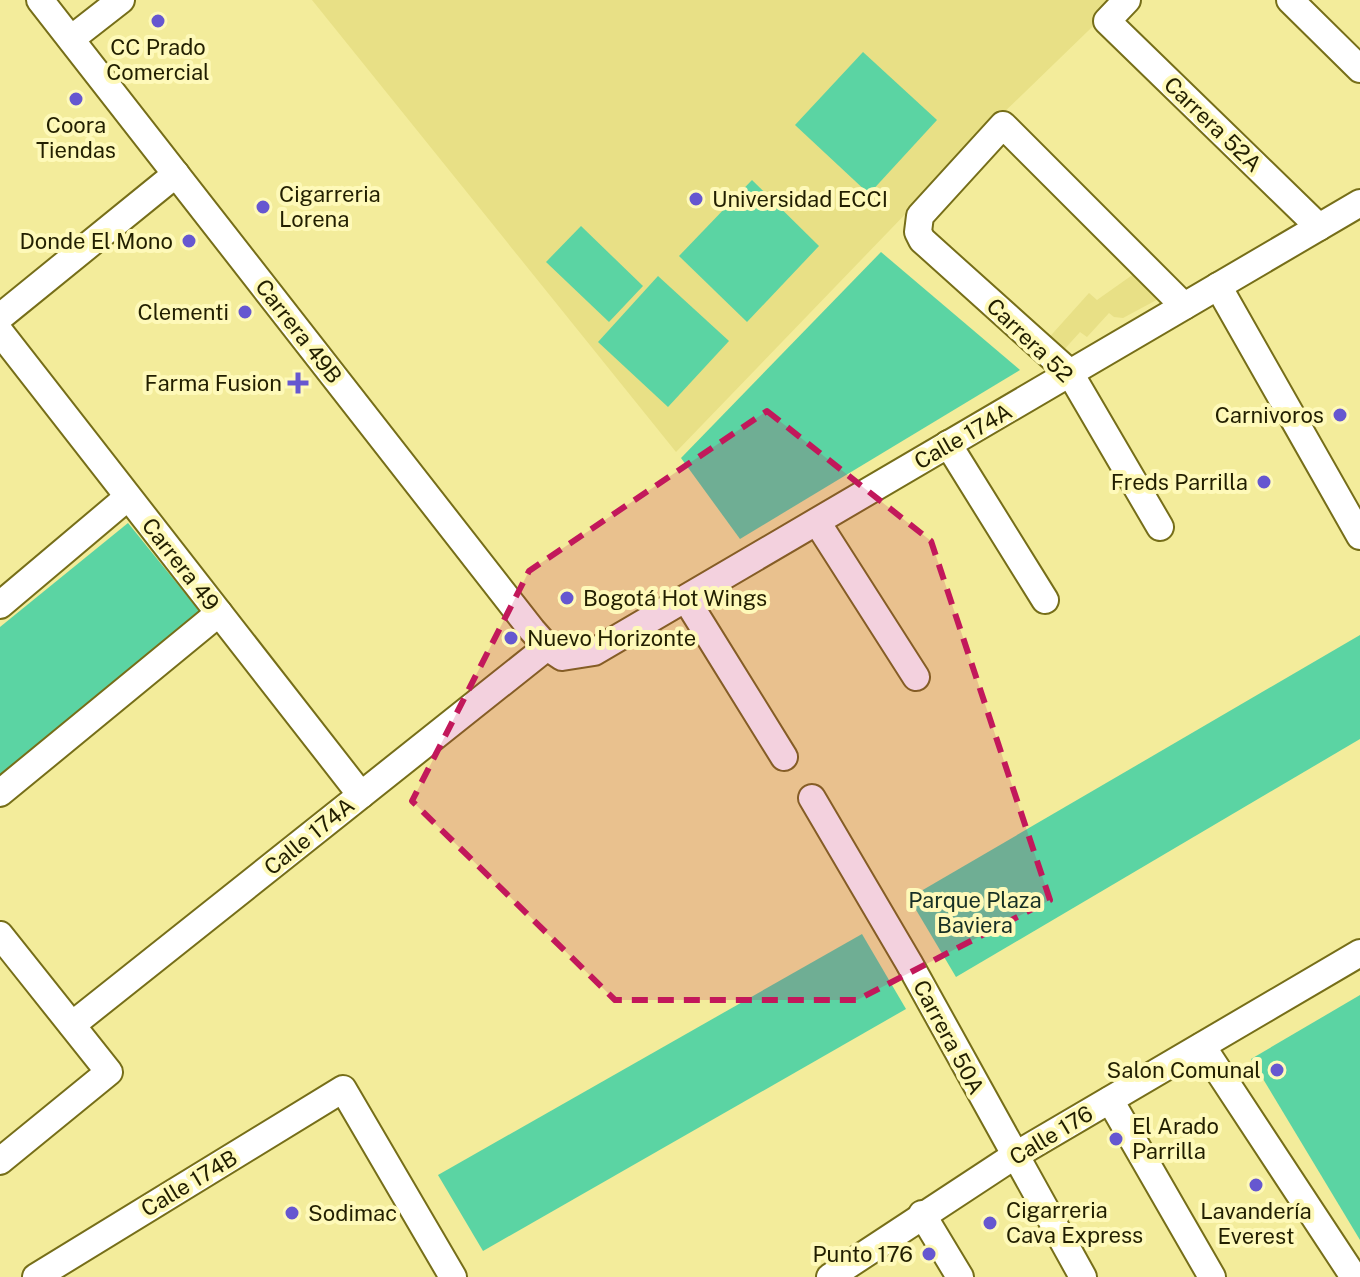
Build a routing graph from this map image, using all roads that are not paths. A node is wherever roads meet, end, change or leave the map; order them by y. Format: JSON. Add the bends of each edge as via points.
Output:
{"nodes":[{"id":1,"x":40,"y":0,"type":"edge"},
{"id":2,"x":121,"y":0,"type":"edge"},
{"id":3,"x":1127,"y":0,"type":"edge"},
{"id":4,"x":1290,"y":0,"type":"edge"},
{"id":5,"x":71,"y":39,"type":"junction"},
{"id":6,"x":1360,"y":69,"type":"edge"},
{"id":7,"x":176,"y":174,"type":"junction"},
{"id":8,"x":1358,"y":207,"type":"edge"},
{"id":9,"x":1319,"y":227,"type":"junction"},
{"id":10,"x":1218,"y":286,"type":"junction"},
{"id":11,"x":1184,"y":306,"type":"junction"},
{"id":12,"x":0,"y":317,"type":"edge"},
{"id":13,"x":0,"y":332,"type":"edge"},
{"id":14,"x":1070,"y":373,"type":"junction"},
{"id":15,"x":948,"y":444,"type":"junction"},
{"id":16,"x":128,"y":497,"type":"junction"},
{"id":17,"x":817,"y":522,"type":"junction"},
{"id":18,"x":1160,"y":527,"type":"dead end"},
{"id":19,"x":1360,"y":536,"type":"edge"},
{"id":20,"x":686,"y":599,"type":"junction"},
{"id":21,"x":1045,"y":600,"type":"dead end"},
{"id":22,"x":0,"y":605,"type":"edge"},
{"id":23,"x":219,"y":613,"type":"junction"},
{"id":24,"x":554,"y":652,"type":"junction"},
{"id":25,"x":916,"y":677,"type":"dead end"},
{"id":26,"x":784,"y":757,"type":"dead end"},
{"id":27,"x":0,"y":793,"type":"edge"},
{"id":28,"x":361,"y":795,"type":"junction"},
{"id":29,"x":812,"y":798,"type":"dead end"},
{"id":30,"x":0,"y":935,"type":"edge"},
{"id":31,"x":1360,"y":953,"type":"edge"},
{"id":32,"x":72,"y":1025,"type":"junction"},
{"id":33,"x":1202,"y":1046,"type":"junction"},
{"id":34,"x":1110,"y":1100,"type":"junction"},
{"id":35,"x":1014,"y":1156,"type":"junction"},
{"id":36,"x":0,"y":1161,"type":"edge"},
{"id":37,"x":922,"y":1214,"type":"junction"},
{"id":38,"x":838,"y":1275,"type":"edge"},
{"id":39,"x":36,"y":1277,"type":"edge"},
{"id":40,"x":453,"y":1277,"type":"edge"},
{"id":41,"x":960,"y":1277,"type":"edge"},
{"id":42,"x":1083,"y":1277,"type":"edge"},
{"id":43,"x":1212,"y":1277,"type":"edge"},
{"id":44,"x":1354,"y":1277,"type":"edge"}],
"edges":[{"from":1,"to":5,"type":"street","name":"Carrera 49B"},
{"from":2,"to":5,"type":"street"},
{"from":3,"to":9,"type":"street","name":"Carrera 52A","via":[[1107,21]]},
{"from":4,"to":6,"type":"street"},
{"from":5,"to":7,"type":"street","name":"Carrera 49B"},
{"from":7,"to":12,"type":"street"},
{"from":7,"to":24,"type":"street","name":"Carrera 49B"},
{"from":8,"to":9,"type":"street","name":"Calle 174A"},
{"from":9,"to":10,"type":"street","name":"Calle 174A"},
{"from":10,"to":11,"type":"street","name":"Calle 174A"},
{"from":10,"to":19,"type":"street"},
{"from":11,"to":14,"type":"street","name":"Calle 174A"},
{"from":11,"to":14,"type":"street","name":"Carrera 52","via":[[1003,125],[917,224],[922,240]]},
{"from":13,"to":16,"type":"street","name":"Carrera 49"},
{"from":14,"to":15,"type":"street","name":"Calle 174A"},
{"from":14,"to":18,"type":"street","name":"Carrera 52"},
{"from":15,"to":17,"type":"street","name":"Calle 174A"},
{"from":15,"to":21,"type":"street"},
{"from":16,"to":22,"type":"street"},
{"from":16,"to":23,"type":"street","name":"Carrera 49"},
{"from":17,"to":20,"type":"street","name":"Calle 174A"},
{"from":17,"to":25,"type":"street"},
{"from":20,"to":24,"type":"street","name":"Calle 174A","via":[[594,652],[569,658]]},
{"from":20,"to":26,"type":"street"},
{"from":23,"to":27,"type":"street"},
{"from":23,"to":28,"type":"street","name":"Carrera 49"},
{"from":24,"to":28,"type":"street","name":"Calle 174A"},
{"from":28,"to":32,"type":"street","name":"Calle 174A"},
{"from":29,"to":35,"type":"street","name":"Carrera 50A"},
{"from":30,"to":32,"type":"street"},
{"from":31,"to":33,"type":"street","name":"Calle 176"},
{"from":32,"to":36,"type":"street","via":[[109,1072]]},
{"from":33,"to":34,"type":"street","name":"Calle 176"},
{"from":33,"to":44,"type":"street"},
{"from":34,"to":35,"type":"street","name":"Calle 176"},
{"from":34,"to":43,"type":"street"},
{"from":35,"to":37,"type":"street","name":"Calle 176"},
{"from":35,"to":42,"type":"street","name":"Carrera 50A"},
{"from":37,"to":38,"type":"street","name":"Calle 176"},
{"from":37,"to":41,"type":"street"},
{"from":39,"to":40,"type":"street","name":"Calle 174B","via":[[343,1089]]}]}
